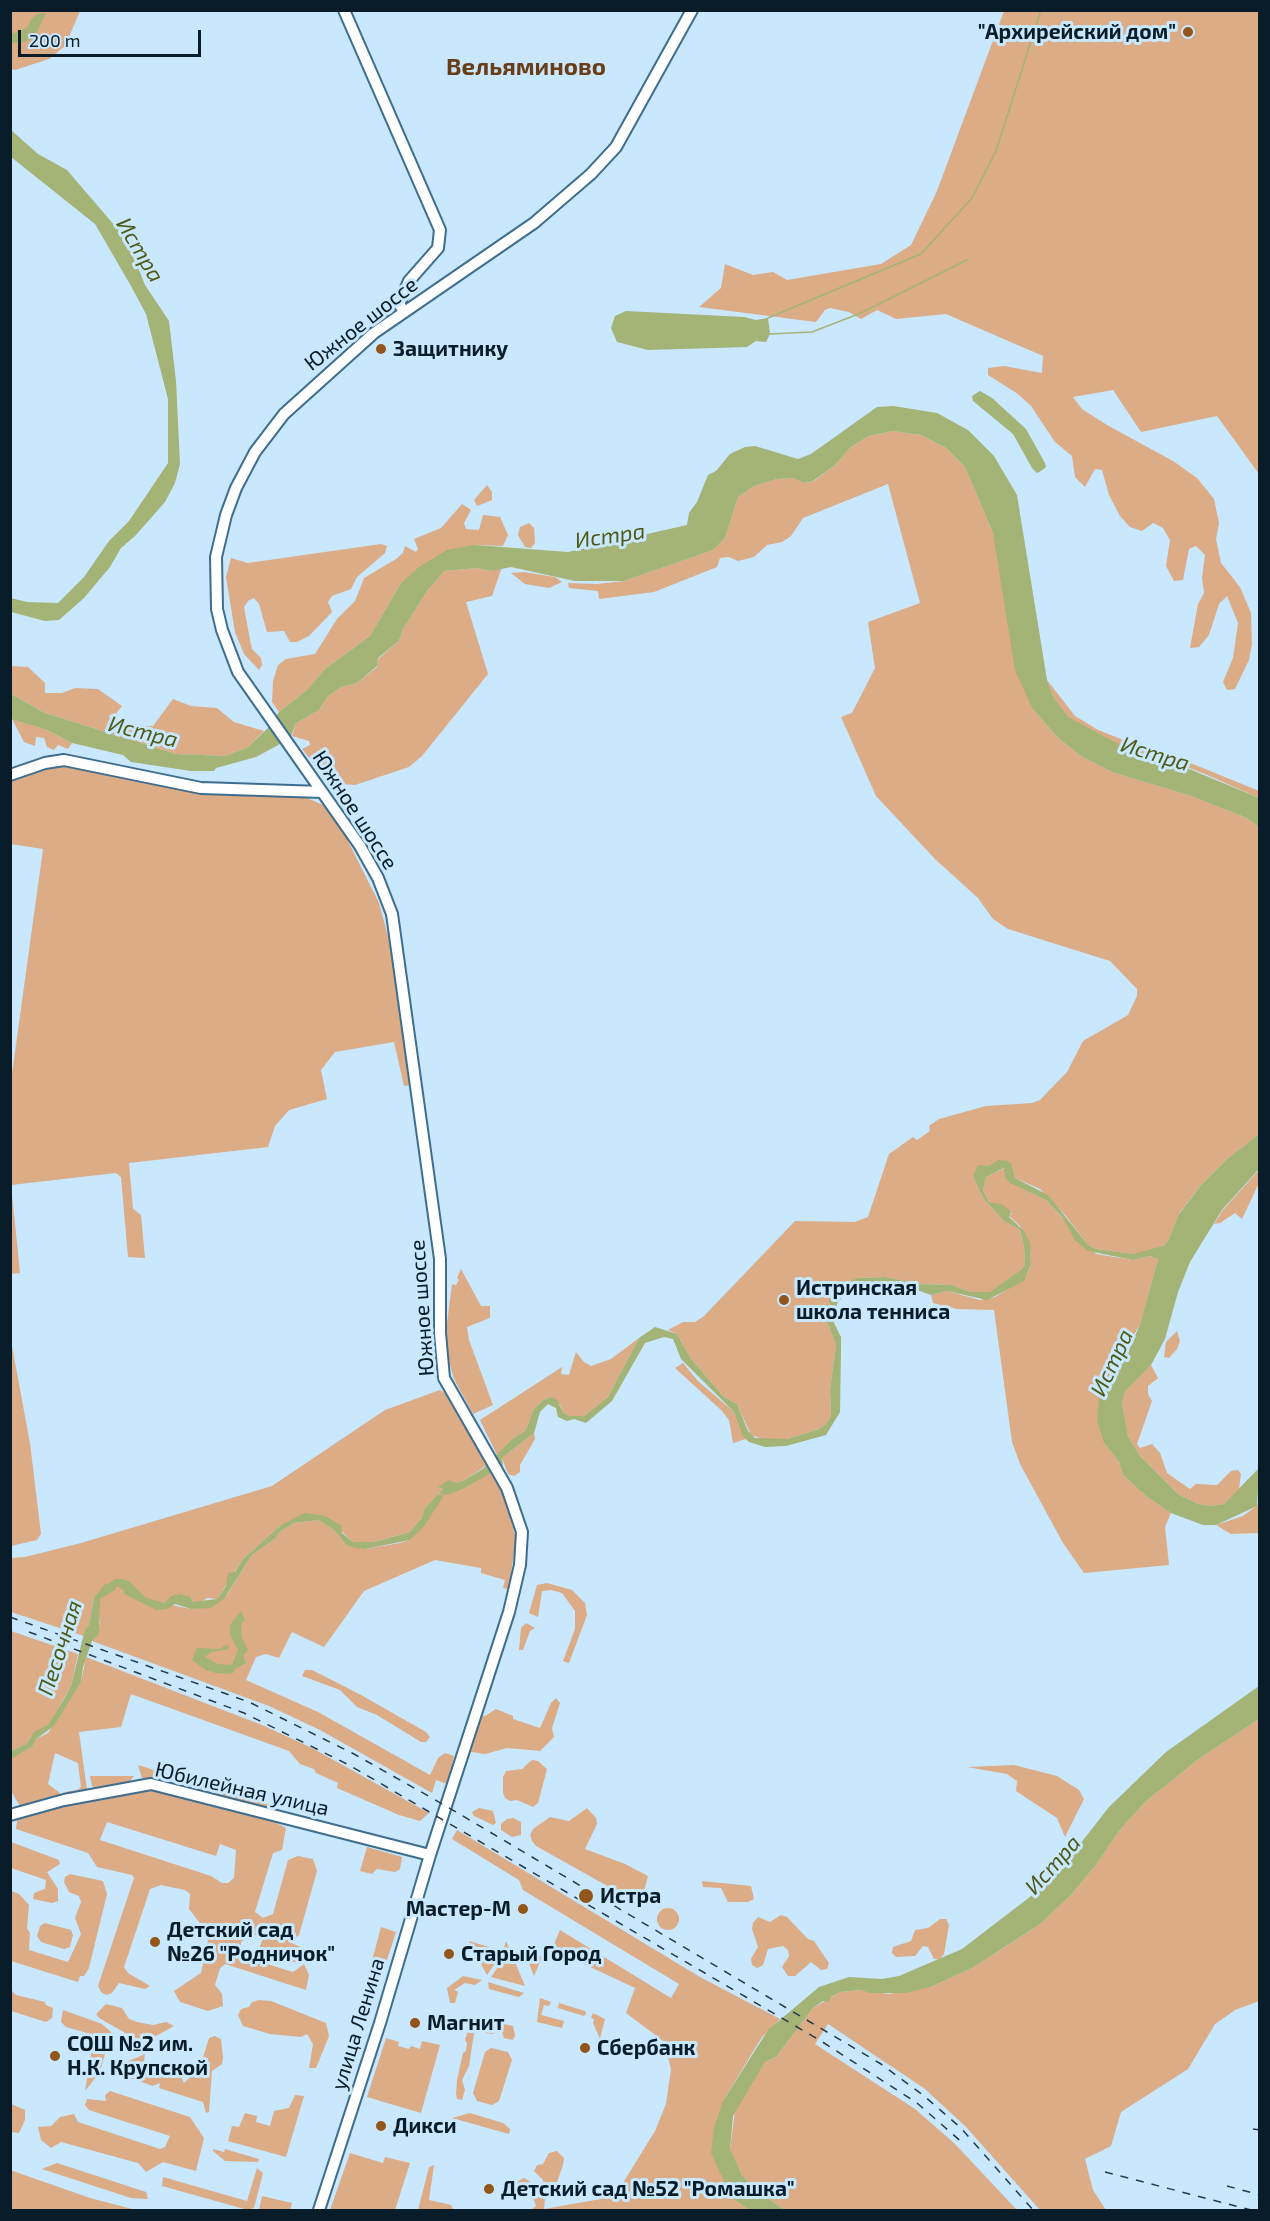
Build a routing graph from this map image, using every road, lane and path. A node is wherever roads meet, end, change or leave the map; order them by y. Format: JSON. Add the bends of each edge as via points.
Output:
{"nodes":[{"id":1,"x":344,"y":10,"type":"edge"},
{"id":2,"x":692,"y":10,"type":"edge"},
{"id":3,"x":404,"y":311,"type":"junction"},
{"id":4,"x":10,"y":775,"type":"edge"},
{"id":5,"x":322,"y":792,"type":"junction"},
{"id":6,"x":10,"y":1815,"type":"edge"},
{"id":7,"x":431,"y":1851,"type":"junction"},
{"id":8,"x":319,"y":2211,"type":"edge"}],
"edges":[{"from":1,"to":3,"type":"main road","via":[[440,230],[438,248],[409,281],[399,304]]},
{"from":2,"to":3,"type":"main road","name":"Южное шоссе","via":[[616,147],[591,174],[489,256]]},
{"from":3,"to":5,"type":"main road","name":"Южное шоссе","via":[[284,414],[255,452],[226,515],[216,557],[217,609],[230,653],[260,707]]},
{"from":4,"to":5,"type":"main road","via":[[64,760],[201,788]]},
{"from":5,"to":7,"type":"main road","name":"Южное шоссе","via":[[374,870],[392,914],[440,1259],[444,1378],[507,1488],[522,1532],[515,1589]]},
{"from":6,"to":7,"type":"main road","name":"Юбилейная улица","via":[[73,1798],[151,1784]]},
{"from":7,"to":8,"type":"main road","name":"улица Ленина"}]}
